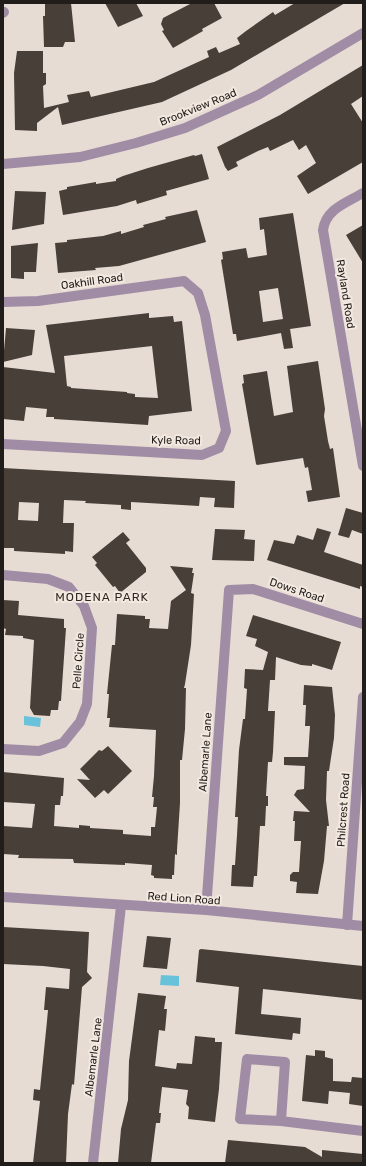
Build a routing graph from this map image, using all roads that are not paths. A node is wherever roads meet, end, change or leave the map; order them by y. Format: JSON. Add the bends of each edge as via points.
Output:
{"nodes":[{"id":1,"x":363,"y":33,"type":"edge"},
{"id":2,"x":3,"y":164,"type":"edge"},
{"id":3,"x":363,"y":193,"type":"edge"},
{"id":4,"x":184,"y":281,"type":"joint"},
{"id":5,"x":3,"y":302,"type":"edge"},
{"id":6,"x":3,"y":444,"type":"edge"},
{"id":7,"x":363,"y":466,"type":"edge"},
{"id":8,"x":3,"y":575,"type":"edge"},
{"id":9,"x":228,"y":596,"type":"joint"},
{"id":10,"x":363,"y":624,"type":"edge"},
{"id":11,"x":363,"y":697,"type":"edge"},
{"id":12,"x":3,"y":749,"type":"edge"},
{"id":13,"x":3,"y":897,"type":"edge"},
{"id":14,"x":121,"y":906,"type":"junction"},
{"id":15,"x":206,"y":910,"type":"junction"},
{"id":16,"x":347,"y":925,"type":"junction"},
{"id":17,"x":363,"y":926,"type":"edge"},
{"id":18,"x":280,"y":1121,"type":"junction"},
{"id":19,"x":363,"y":1131,"type":"edge"},
{"id":20,"x":93,"y":1163,"type":"edge"}],
"edges":[{"from":1,"to":2,"type":"street","name":"Brookview Road","via":[[258,95],[185,128],[80,157]]},
{"from":3,"to":7,"type":"street","name":"Rayland Road","via":[[332,212],[325,220],[324,230]]},
{"from":4,"to":5,"type":"street","name":"Oakhill Road","via":[[38,301]]},
{"from":4,"to":6,"type":"street","name":"Kyle Road","via":[[198,293],[205,315],[226,431],[219,448],[202,455]]},
{"from":8,"to":12,"type":"street","name":"Pelle Circle","via":[[48,579],[69,587],[84,606],[92,628],[87,704],[80,722],[63,743],[39,751]]},
{"from":9,"to":10,"type":"street","name":"Dows Road","via":[[229,590],[253,589]]},
{"from":9,"to":15,"type":"street","name":"Albemarle Lane"},
{"from":11,"to":16,"type":"street","name":"Philcrest Road"},
{"from":13,"to":14,"type":"street","name":"Red Lion Road"},
{"from":14,"to":15,"type":"street","name":"Red Lion Road"},
{"from":14,"to":20,"type":"street","name":"Albemarle Lane"},
{"from":15,"to":16,"type":"street","name":"Red Lion Road"},
{"from":16,"to":17,"type":"street","name":"Red Lion Road"},
{"from":18,"to":18,"type":"street","via":[[240,1119],[247,1059],[285,1062]]},
{"from":18,"to":19,"type":"street"}]}
